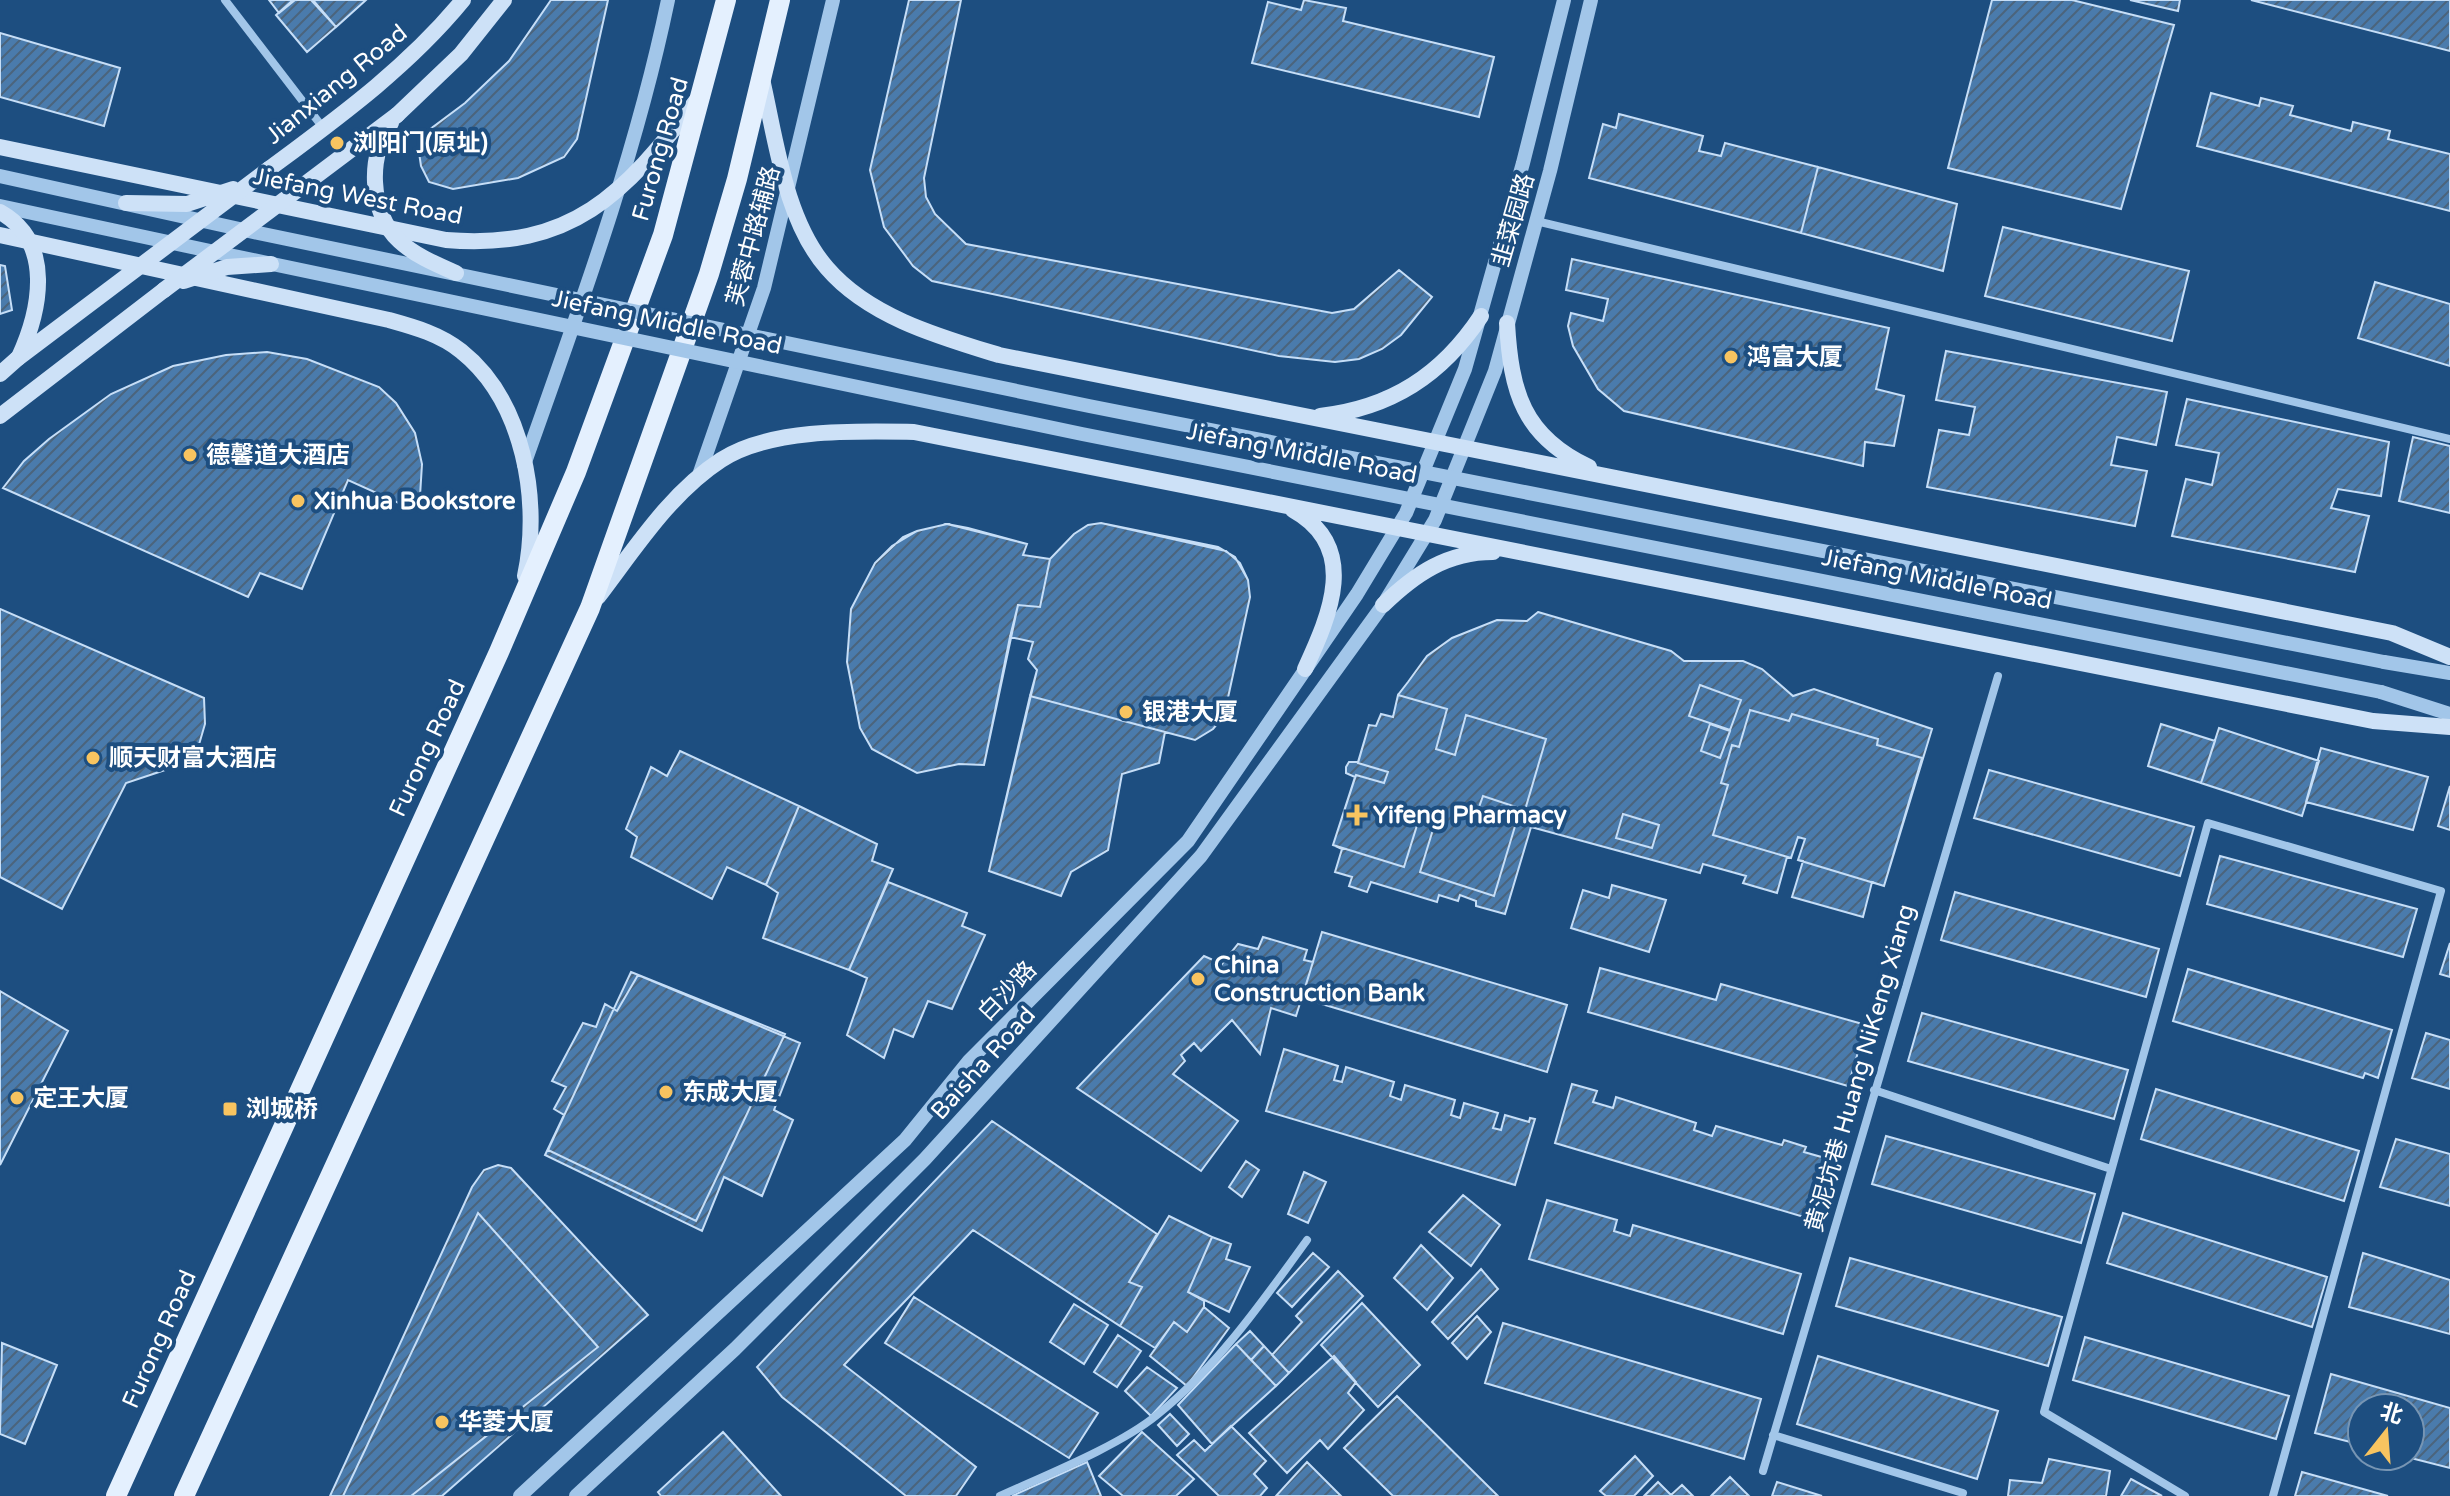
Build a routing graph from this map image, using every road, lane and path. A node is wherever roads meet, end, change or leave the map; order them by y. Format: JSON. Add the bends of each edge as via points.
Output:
{"nodes":[{"id":1,"x":225,"y":0,"type":"edge"},
{"id":2,"x":463,"y":0,"type":"edge"},
{"id":3,"x":504,"y":0,"type":"edge"},
{"id":4,"x":668,"y":0,"type":"edge"},
{"id":5,"x":726,"y":0,"type":"edge"},
{"id":6,"x":780,"y":0,"type":"edge"},
{"id":7,"x":833,"y":0,"type":"edge"},
{"id":8,"x":1564,"y":0,"type":"edge"},
{"id":9,"x":1591,"y":0,"type":"edge"},
{"id":10,"x":762,"y":79,"type":"junction"},
{"id":11,"x":703,"y":93,"type":"junction"},
{"id":12,"x":397,"y":115,"type":"junction"},
{"id":13,"x":324,"y":129,"type":"junction"},
{"id":14,"x":0,"y":147,"type":"edge"},
{"id":15,"x":269,"y":169,"type":"junction"},
{"id":16,"x":0,"y":176,"type":"edge"},
{"id":17,"x":620,"y":186,"type":"junction"},
{"id":18,"x":789,"y":188,"type":"junction"},
{"id":19,"x":126,"y":203,"type":"junction"},
{"id":20,"x":0,"y":206,"type":"edge"},
{"id":21,"x":0,"y":212,"type":"edge"},
{"id":22,"x":202,"y":220,"type":"junction"},
{"id":23,"x":1536,"y":221,"type":"junction"},
{"id":24,"x":244,"y":230,"type":"junction"},
{"id":25,"x":0,"y":235,"type":"edge"},
{"id":26,"x":172,"y":243,"type":"junction"},
{"id":27,"x":215,"y":252,"type":"junction"},
{"id":28,"x":271,"y":264,"type":"junction"},
{"id":29,"x":456,"y":273,"type":"junction"},
{"id":30,"x":164,"y":290,"type":"junction"},
{"id":31,"x":1481,"y":316,"type":"junction"},
{"id":32,"x":1507,"y":323,"type":"junction"},
{"id":33,"x":18,"y":358,"type":"junction"},
{"id":34,"x":0,"y":374,"type":"edge"},
{"id":35,"x":0,"y":416,"type":"edge"},
{"id":36,"x":1308,"y":418,"type":"junction"},
{"id":37,"x":2450,"y":439,"type":"edge"},
{"id":38,"x":1436,"y":443,"type":"junction"},
{"id":39,"x":1465,"y":449,"type":"junction"},
{"id":40,"x":523,"y":466,"type":"junction"},
{"id":41,"x":1609,"y":476,"type":"junction"},
{"id":42,"x":698,"y":478,"type":"junction"},
{"id":43,"x":1284,"y":505,"type":"junction"},
{"id":44,"x":1397,"y":528,"type":"junction"},
{"id":45,"x":1427,"y":534,"type":"junction"},
{"id":46,"x":1524,"y":552,"type":"junction"},
{"id":47,"x":520,"y":603,"type":"junction"},
{"id":48,"x":1383,"y":605,"type":"junction"},
{"id":49,"x":590,"y":608,"type":"junction"},
{"id":50,"x":2450,"y":657,"type":"edge"},
{"id":51,"x":1305,"y":669,"type":"junction"},
{"id":52,"x":2450,"y":673,"type":"edge"},
{"id":53,"x":1998,"y":676,"type":"dead end"},
{"id":54,"x":2450,"y":714,"type":"edge"},
{"id":55,"x":2450,"y":727,"type":"edge"},
{"id":56,"x":1874,"y":1090,"type":"junction"},
{"id":57,"x":2111,"y":1169,"type":"junction"},
{"id":58,"x":1307,"y":1240,"type":"dead end"},
{"id":59,"x":1773,"y":1435,"type":"junction"},
{"id":60,"x":1763,"y":1471,"type":"dead end"},
{"id":61,"x":1963,"y":1493,"type":"dead end"},
{"id":62,"x":116,"y":1496,"type":"edge"},
{"id":63,"x":184,"y":1496,"type":"edge"},
{"id":64,"x":520,"y":1496,"type":"edge"},
{"id":65,"x":576,"y":1496,"type":"edge"},
{"id":66,"x":1000,"y":1496,"type":"edge"},
{"id":67,"x":2185,"y":1496,"type":"edge"},
{"id":68,"x":2273,"y":1496,"type":"edge"}],
"edges":[{"from":1,"to":13,"type":"street"},
{"from":2,"to":13,"type":"main road","name":"Jianxiang Road","via":[[408,61]]},
{"from":3,"to":12,"type":"main road","via":[[461,54]]},
{"from":4,"to":17,"type":"street","via":[[650,87]]},
{"from":5,"to":11,"type":"main road","name":"Furong Road"},
{"from":6,"to":10,"type":"main road"},
{"from":7,"to":18,"type":"street","name":"芙蓉中路辅路"},
{"from":8,"to":31,"type":"street","name":"白沙路"},
{"from":9,"to":23,"type":"street","name":"韭菜园路"},
{"from":10,"to":18,"type":"main road","name":"Jiefang Middle Road"},
{"from":10,"to":49,"type":"main road","via":[[709,274]]},
{"from":11,"to":17,"type":"main road","name":"Jiefang West Road"},
{"from":11,"to":47,"type":"main road","name":"Furong Road","via":[[663,235],[618,364]]},
{"from":12,"to":24,"type":"main road","bridge":true},
{"from":12,"to":29,"type":"main road","bridge":true,"via":[[377,154],[380,217],[397,241]]},
{"from":13,"to":15,"type":"main road","name":"Jianxiang Road"},
{"from":14,"to":17,"type":"main road","name":"Jiefang West Road","via":[[476,243],[554,232]]},
{"from":15,"to":19,"type":"main road","bridge":true,"via":[[210,199],[165,206]]},
{"from":15,"to":22,"type":"main road","bridge":true},
{"from":16,"to":19,"type":"street"},
{"from":17,"to":40,"type":"street"},
{"from":18,"to":36,"type":"main road","name":"Jiefang Middle Road","via":[[826,267],[849,290],[897,317],[999,355]]},
{"from":18,"to":42,"type":"street","name":"芙蓉中路辅路","via":[[764,288]]},
{"from":19,"to":22,"type":"street","bridge":true},
{"from":20,"to":26,"type":"street"},
{"from":21,"to":33,"type":"main road","bridge":true,"via":[[19,228],[38,269],[37,310]]},
{"from":22,"to":24,"type":"street"},
{"from":22,"to":26,"type":"main road","bridge":true},
{"from":23,"to":32,"type":"street","name":"韭菜园路"},
{"from":23,"to":37,"type":"street"},
{"from":24,"to":27,"type":"main road","bridge":true},
{"from":24,"to":29,"type":"street","name":"Jiefang Middle Road","bridge":true},
{"from":25,"to":40,"type":"main road","via":[[389,320],[441,338],[483,372],[502,398]]},
{"from":26,"to":27,"type":"street"},
{"from":26,"to":33,"type":"main road","bridge":true},
{"from":27,"to":28,"type":"street","name":"Jiefang Middle Road","bridge":true},
{"from":27,"to":30,"type":"main road","bridge":true},
{"from":28,"to":30,"type":"main road","bridge":true,"via":[[227,267]]},
{"from":28,"to":54,"type":"street","name":"Jiefang Middle Road","bridge":true,"via":[[1082,434],[2381,692]]},
{"from":29,"to":52,"type":"street","name":"Jiefang Middle Road","bridge":true,"via":[[1089,406]]},
{"from":30,"to":35,"type":"main road"},
{"from":31,"to":36,"type":"main road","via":[[1461,347],[1434,373],[1366,407]]},
{"from":31,"to":38,"type":"street","name":"白沙路"},
{"from":32,"to":39,"type":"street","name":"韭菜园路"},
{"from":32,"to":41,"type":"main road","via":[[1510,364],[1529,420],[1574,460]]},
{"from":33,"to":34,"type":"main road"},
{"from":36,"to":38,"type":"main road","name":"Jiefang Middle Road"},
{"from":38,"to":39,"type":"main road","name":"Jiefang Middle Road"},
{"from":38,"to":44,"type":"street","name":"白沙路"},
{"from":39,"to":41,"type":"main road","name":"Jiefang Middle Road"},
{"from":39,"to":45,"type":"street","name":"Baisha Road"},
{"from":40,"to":47,"type":"main road","via":[[531,509]]},
{"from":41,"to":50,"type":"main road","name":"Jiefang Middle Road","via":[[2392,633]]},
{"from":42,"to":43,"type":"main road","via":[[722,459],[759,445],[853,431],[914,432]]},
{"from":42,"to":49,"type":"main road"},
{"from":43,"to":44,"type":"main road"},
{"from":43,"to":51,"type":"main road","via":[[1321,533],[1333,557],[1335,582],[1328,611]]},
{"from":44,"to":45,"type":"main road"},
{"from":44,"to":51,"type":"street","name":"白沙路"},
{"from":45,"to":46,"type":"main road"},
{"from":45,"to":48,"type":"street","name":"Baisha Road"},
{"from":46,"to":48,"type":"main road","via":[[1457,556],[1430,566]]},
{"from":46,"to":55,"type":"main road","via":[[2373,721]]},
{"from":47,"to":62,"type":"main road","name":"Furong Road"},
{"from":48,"to":65,"type":"street","name":"Baisha Road","via":[[1191,867],[925,1159],[735,1349]]},
{"from":49,"to":63,"type":"main road"},
{"from":51,"to":64,"type":"street","name":"白沙路","via":[[1188,841],[969,1061],[905,1140]]},
{"from":53,"to":56,"type":"street","name":"黄泥坑巷 Huang NiKeng Xiang"},
{"from":56,"to":57,"type":"street"},
{"from":56,"to":59,"type":"street","name":"黄泥坑巷 Huang NiKeng Xiang"},
{"from":57,"to":67,"type":"street","via":[[2044,1412]]},
{"from":57,"to":68,"type":"street","via":[[2208,823],[2441,891]]},
{"from":58,"to":66,"type":"street","via":[[1245,1327],[1156,1416]]},
{"from":59,"to":60,"type":"street","name":"黄泥坑巷 Huang NiKeng Xiang"},
{"from":59,"to":61,"type":"street"}]}
